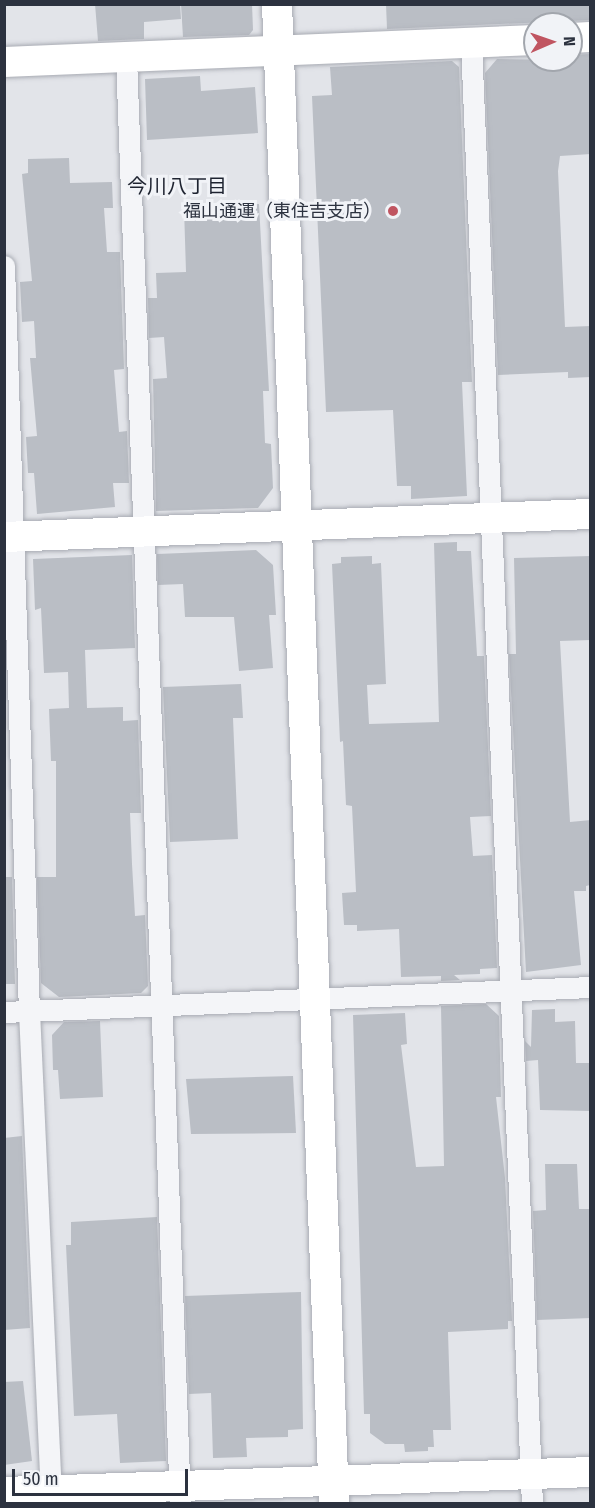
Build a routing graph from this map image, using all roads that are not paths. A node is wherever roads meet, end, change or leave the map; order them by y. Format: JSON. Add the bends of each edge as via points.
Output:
{"nodes":[{"id":1,"x":277,"y":4,"type":"edge"},
{"id":2,"x":523,"y":41,"type":"edge"},
{"id":3,"x":471,"y":43,"type":"junction"},
{"id":4,"x":279,"y":52,"type":"junction"},
{"id":5,"x":126,"y":58,"type":"junction"},
{"id":6,"x":4,"y":62,"type":"edge"},
{"id":7,"x":4,"y":266,"type":"edge"},
{"id":8,"x":591,"y":514,"type":"edge"},
{"id":9,"x":491,"y":518,"type":"junction"},
{"id":10,"x":298,"y":525,"type":"junction"},
{"id":11,"x":143,"y":531,"type":"junction"},
{"id":12,"x":9,"y":537,"type":"edge"},
{"id":13,"x":591,"y":987,"type":"edge"},
{"id":14,"x":509,"y":990,"type":"junction"},
{"id":15,"x":312,"y":998,"type":"junction"},
{"id":16,"x":161,"y":1005,"type":"junction"},
{"id":17,"x":29,"y":1011,"type":"junction"},
{"id":18,"x":4,"y":1012,"type":"edge"},
{"id":19,"x":591,"y":1472,"type":"edge"},
{"id":20,"x":530,"y":1473,"type":"junction"},
{"id":21,"x":51,"y":1489,"type":"junction"},
{"id":22,"x":4,"y":1492,"type":"edge"},
{"id":23,"x":333,"y":1492,"type":"edge"},
{"id":24,"x":179,"y":1494,"type":"edge"},
{"id":25,"x":531,"y":1503,"type":"edge"}],
"edges":[{"from":1,"to":4,"type":"street"},
{"from":2,"to":3,"type":"street"},
{"from":3,"to":4,"type":"street"},
{"from":3,"to":9,"type":"street"},
{"from":4,"to":5,"type":"street"},
{"from":4,"to":10,"type":"street"},
{"from":5,"to":6,"type":"street"},
{"from":5,"to":11,"type":"street"},
{"from":7,"to":12,"type":"street"},
{"from":8,"to":9,"type":"street"},
{"from":9,"to":10,"type":"street"},
{"from":9,"to":14,"type":"street"},
{"from":10,"to":11,"type":"street"},
{"from":10,"to":15,"type":"street"},
{"from":11,"to":12,"type":"street"},
{"from":11,"to":16,"type":"street"},
{"from":12,"to":17,"type":"street"},
{"from":13,"to":14,"type":"street"},
{"from":14,"to":15,"type":"street"},
{"from":14,"to":20,"type":"street"},
{"from":15,"to":16,"type":"street"},
{"from":15,"to":23,"type":"street"},
{"from":16,"to":17,"type":"street"},
{"from":16,"to":24,"type":"street"},
{"from":17,"to":18,"type":"street"},
{"from":17,"to":21,"type":"street"},
{"from":19,"to":20,"type":"street"},
{"from":20,"to":23,"type":"street"},
{"from":20,"to":25,"type":"street"},
{"from":21,"to":22,"type":"street"},
{"from":21,"to":24,"type":"street"},
{"from":23,"to":24,"type":"street"}]}
